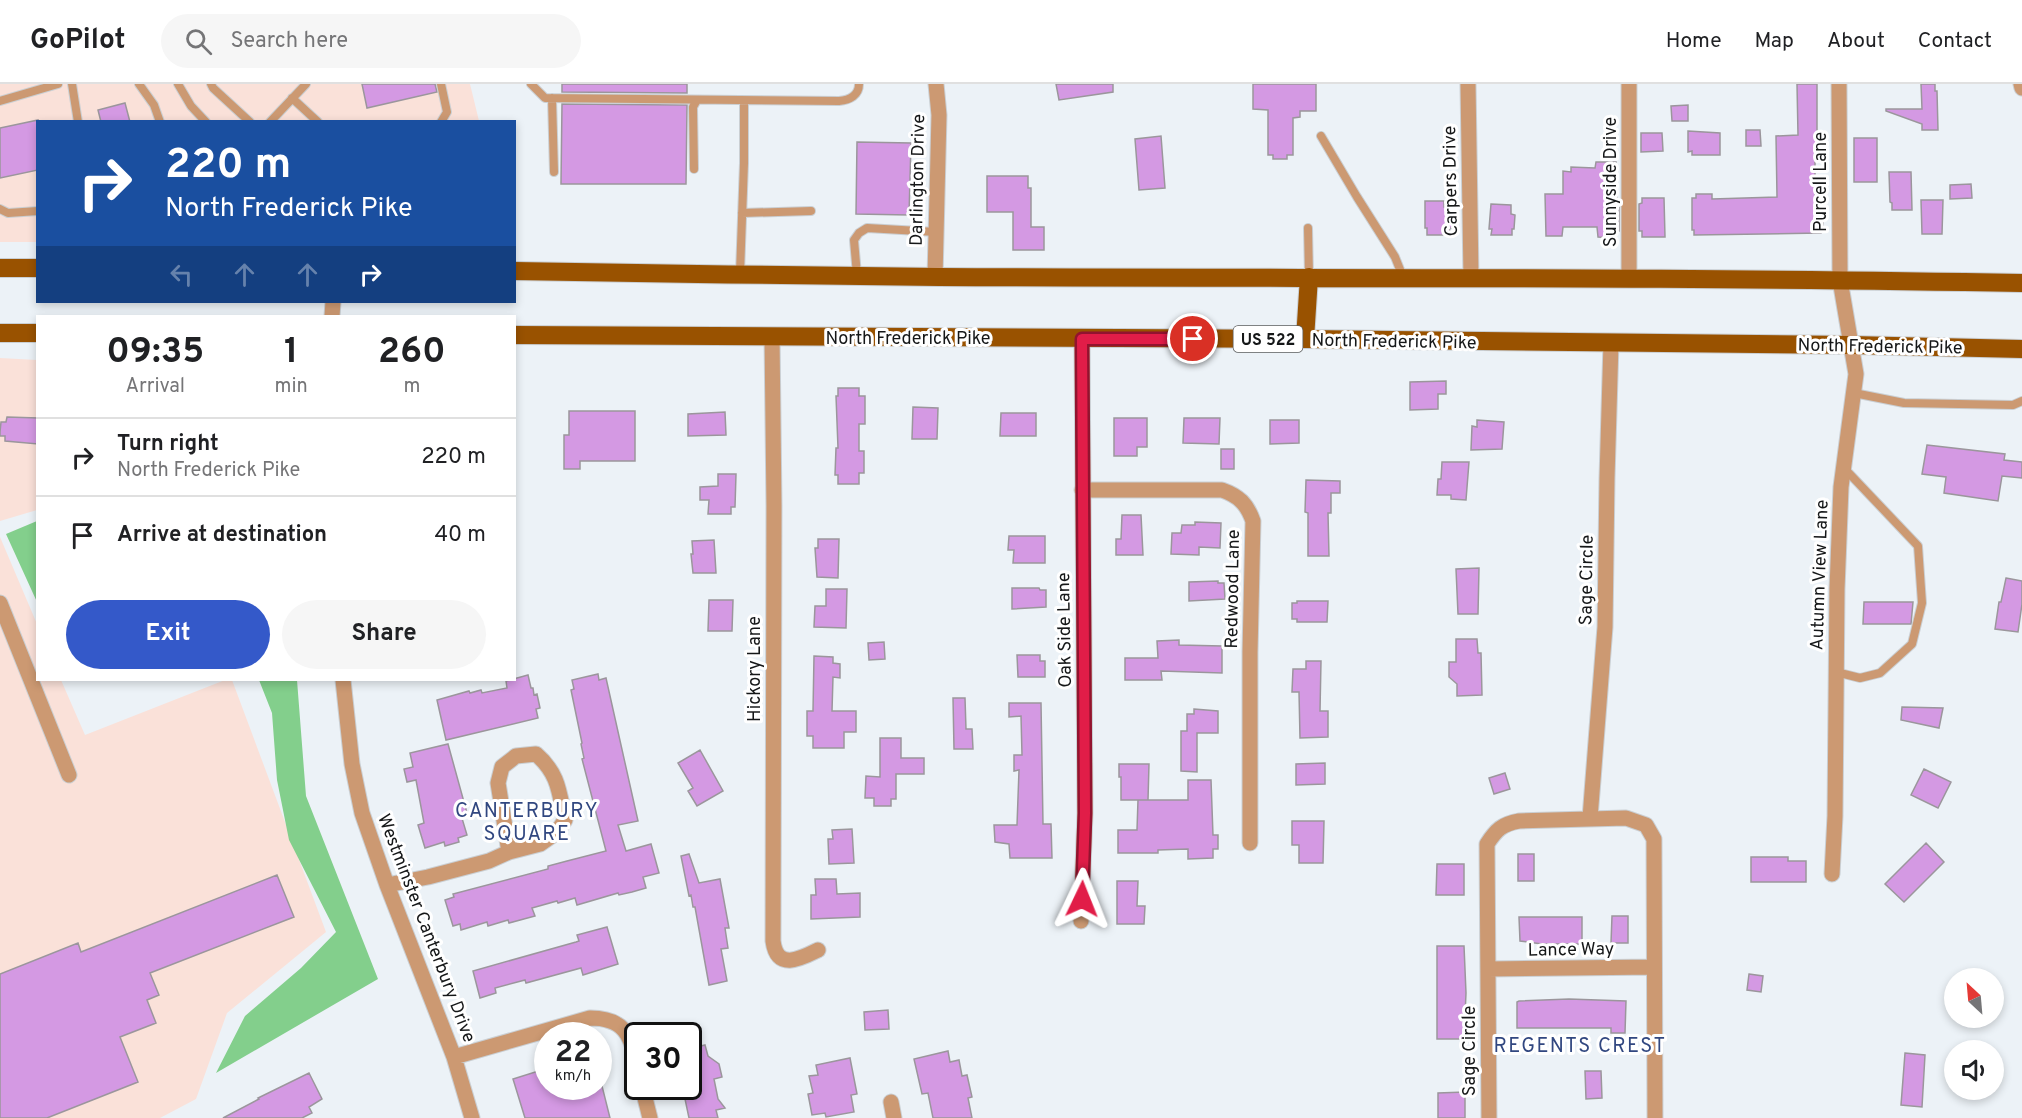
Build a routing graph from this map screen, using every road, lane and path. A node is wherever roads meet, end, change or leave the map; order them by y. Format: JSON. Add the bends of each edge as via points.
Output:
{"nodes":[{"id":1,"x":58,"y":84,"type":"edge"},
{"id":2,"x":72,"y":84,"type":"edge"},
{"id":3,"x":139,"y":84,"type":"edge"},
{"id":4,"x":178,"y":84,"type":"edge"},
{"id":5,"x":211,"y":84,"type":"edge"},
{"id":6,"x":306,"y":84,"type":"edge"},
{"id":7,"x":441,"y":84,"type":"edge"},
{"id":8,"x":531,"y":84,"type":"edge"},
{"id":9,"x":859,"y":84,"type":"edge"},
{"id":10,"x":936,"y":84,"type":"edge"},
{"id":11,"x":1468,"y":84,"type":"edge"},
{"id":12,"x":1629,"y":84,"type":"edge"},
{"id":13,"x":1839,"y":84,"type":"edge"},
{"id":14,"x":2021,"y":84,"type":"edge"},
{"id":15,"x":2022,"y":88,"type":"edge"},
{"id":16,"x":292,"y":98,"type":"junction"},
{"id":17,"x":552,"y":98,"type":"junction"},
{"id":18,"x":697,"y":100,"type":"junction"},
{"id":19,"x":0,"y":101,"type":"edge"},
{"id":20,"x":744,"y":101,"type":"junction"},
{"id":21,"x":78,"y":120,"type":"edge"},
{"id":22,"x":159,"y":120,"type":"edge"},
{"id":23,"x":204,"y":120,"type":"edge"},
{"id":24,"x":248,"y":120,"type":"edge"},
{"id":25,"x":272,"y":120,"type":"edge"},
{"id":26,"x":316,"y":120,"type":"edge"},
{"id":27,"x":442,"y":120,"type":"edge"},
{"id":28,"x":1321,"y":136,"type":"dead end"},
{"id":29,"x":694,"y":170,"type":"dead end"},
{"id":30,"x":554,"y":172,"type":"dead end"},
{"id":31,"x":0,"y":209,"type":"edge"},
{"id":32,"x":811,"y":211,"type":"dead end"},
{"id":33,"x":36,"y":212,"type":"edge"},
{"id":34,"x":742,"y":213,"type":"junction"},
{"id":35,"x":1308,"y":228,"type":"dead end"},
{"id":36,"x":936,"y":231,"type":"junction"},
{"id":37,"x":0,"y":268,"type":"edge"},
{"id":38,"x":36,"y":268,"type":"edge"},
{"id":39,"x":516,"y":272,"type":"edge"},
{"id":40,"x":740,"y":274,"type":"junction"},
{"id":41,"x":857,"y":275,"type":"junction"},
{"id":42,"x":935,"y":277,"type":"junction"},
{"id":43,"x":1309,"y":277,"type":"junction"},
{"id":44,"x":1403,"y":277,"type":"junction"},
{"id":45,"x":1471,"y":277,"type":"junction"},
{"id":46,"x":1629,"y":279,"type":"junction"},
{"id":47,"x":1840,"y":280,"type":"junction"},
{"id":48,"x":2022,"y":284,"type":"edge"},
{"id":49,"x":0,"y":333,"type":"edge"},
{"id":50,"x":36,"y":333,"type":"edge"},
{"id":51,"x":516,"y":335,"type":"edge"},
{"id":52,"x":772,"y":337,"type":"junction"},
{"id":53,"x":1082,"y":339,"type":"junction"},
{"id":54,"x":1305,"y":339,"type":"junction"},
{"id":55,"x":1611,"y":343,"type":"junction"},
{"id":56,"x":1852,"y":345,"type":"junction"},
{"id":57,"x":2022,"y":349,"type":"edge"},
{"id":58,"x":1854,"y":393,"type":"junction"},
{"id":59,"x":2022,"y":401,"type":"edge"},
{"id":60,"x":1844,"y":468,"type":"junction"},
{"id":61,"x":1082,"y":490,"type":"junction"},
{"id":62,"x":0,"y":603,"type":"edge"},
{"id":63,"x":1836,"y":672,"type":"junction"},
{"id":64,"x":342,"y":681,"type":"edge"},
{"id":65,"x":69,"y":775,"type":"dead end"},
{"id":66,"x":1590,"y":818,"type":"junction"},
{"id":67,"x":1250,"y":843,"type":"dead end"},
{"id":68,"x":509,"y":852,"type":"junction"},
{"id":69,"x":1832,"y":874,"type":"dead end"},
{"id":70,"x":387,"y":885,"type":"junction"},
{"id":71,"x":1081,"y":921,"type":"dead end"},
{"id":72,"x":818,"y":951,"type":"dead end"},
{"id":73,"x":1654,"y":967,"type":"junction"},
{"id":74,"x":1488,"y":969,"type":"junction"},
{"id":75,"x":624,"y":1029,"type":"edge"},
{"id":76,"x":454,"y":1057,"type":"junction"},
{"id":77,"x":646,"y":1100,"type":"edge"},
{"id":78,"x":891,"y":1102,"type":"dead end"},
{"id":79,"x":472,"y":1118,"type":"edge"},
{"id":80,"x":650,"y":1118,"type":"edge"},
{"id":81,"x":894,"y":1118,"type":"edge"},
{"id":82,"x":1489,"y":1118,"type":"edge"},
{"id":83,"x":1655,"y":1118,"type":"edge"}],
"edges":[{"from":1,"to":19,"type":"lane"},
{"from":2,"to":21,"type":"lane"},
{"from":3,"to":22,"type":"lane"},
{"from":4,"to":23,"type":"lane"},
{"from":5,"to":24,"type":"lane"},
{"from":6,"to":16,"type":"lane"},
{"from":7,"to":27,"type":"lane","via":[[447,112]]},
{"from":8,"to":17,"type":"lane","via":[[544,98]]},
{"from":9,"to":20,"type":"lane","via":[[857,94],[846,100]]},
{"from":10,"to":36,"type":"street","name":"Darlington Drive"},
{"from":11,"to":45,"type":"street","name":"Carpers Drive"},
{"from":12,"to":46,"type":"street","name":"Sunnyside Drive"},
{"from":13,"to":47,"type":"street","name":"Purcell Lane"},
{"from":14,"to":15,"type":"street"},
{"from":16,"to":25,"type":"lane"},
{"from":16,"to":26,"type":"lane"},
{"from":17,"to":18,"type":"lane"},
{"from":17,"to":30,"type":"lane"},
{"from":18,"to":20,"type":"lane"},
{"from":18,"to":29,"type":"lane","via":[[693,107]]},
{"from":20,"to":34,"type":"lane"},
{"from":28,"to":44,"type":"lane","via":[[1395,257]]},
{"from":31,"to":33,"type":"lane","via":[[8,213]]},
{"from":32,"to":34,"type":"lane"},
{"from":34,"to":40,"type":"lane"},
{"from":35,"to":43,"type":"lane"},
{"from":36,"to":41,"type":"lane","via":[[867,228],[854,240]]},
{"from":36,"to":42,"type":"street","name":"Darlington Drive"},
{"from":37,"to":38,"type":"main road"},
{"from":39,"to":40,"type":"main road"},
{"from":40,"to":41,"type":"main road"},
{"from":41,"to":42,"type":"main road"},
{"from":42,"to":43,"type":"main road"},
{"from":43,"to":44,"type":"main road"},
{"from":43,"to":54,"type":"main road"},
{"from":44,"to":45,"type":"main road"},
{"from":45,"to":46,"type":"main road"},
{"from":46,"to":47,"type":"main road"},
{"from":47,"to":48,"type":"main road"},
{"from":47,"to":56,"type":"street","name":"Autumn View Lane"},
{"from":49,"to":50,"type":"main road"},
{"from":51,"to":52,"type":"main road","name":"North Frederick Pike","number":"US 522"},
{"from":52,"to":53,"type":"main road","name":"North Frederick Pike","number":"US 522"},
{"from":52,"to":72,"type":"street","name":"Hickory Lane","via":[[773,941],[778,955],[786,960],[795,961]]},
{"from":53,"to":54,"type":"main road","name":"North Frederick Pike","number":"US 522"},
{"from":53,"to":61,"type":"street","name":"Oak Side Lane"},
{"from":54,"to":55,"type":"main road","name":"North Frederick Pike","number":"US 522"},
{"from":55,"to":56,"type":"main road","name":"North Frederick Pike","number":"US 522"},
{"from":55,"to":66,"type":"street","name":"Sage Circle","via":[[1605,627]]},
{"from":56,"to":57,"type":"main road","name":"North Frederick Pike","number":"US 522"},
{"from":56,"to":58,"type":"street","name":"Autumn View Lane"},
{"from":58,"to":59,"type":"lane","via":[[1904,403],[2013,405]]},
{"from":58,"to":60,"type":"street","name":"Autumn View Lane"},
{"from":60,"to":63,"type":"street","name":"Autumn View Lane"},
{"from":60,"to":63,"type":"lane","via":[[1918,546],[1922,603],[1912,644],[1880,673],[1860,678]]},
{"from":61,"to":67,"type":"street","name":"Redwood Lane","via":[[1222,490],[1233,494],[1249,510],[1253,521]]},
{"from":61,"to":71,"type":"street","name":"Oak Side Lane","via":[[1085,813]]},
{"from":62,"to":65,"type":"street"},
{"from":63,"to":69,"type":"street","name":"Autumn View Lane"},
{"from":64,"to":70,"type":"street","name":"Westminster Canterbury Drive","via":[[362,813]]},
{"from":66,"to":73,"type":"street","name":"Sage Circle","via":[[1626,818],[1646,825],[1654,839]]},
{"from":66,"to":74,"type":"street","name":"Sage Circle","via":[[1519,821],[1496,830],[1487,844]]},
{"from":68,"to":68,"type":"street","via":[[540,844],[565,820],[558,784],[549,765],[536,754],[516,756],[502,767],[498,783]]},
{"from":68,"to":70,"type":"street","via":[[489,861]]},
{"from":70,"to":76,"type":"street","name":"Westminster Canterbury Drive"},
{"from":73,"to":74,"type":"street","name":"Lance Way"},
{"from":73,"to":83,"type":"street","name":"Sage Circle"},
{"from":74,"to":82,"type":"street","name":"Sage Circle"},
{"from":75,"to":76,"type":"street","via":[[603,1018],[590,1018]]},
{"from":76,"to":79,"type":"street","name":"Westminster Canterbury Drive"},
{"from":77,"to":80,"type":"street"},
{"from":78,"to":81,"type":"street"}]}
